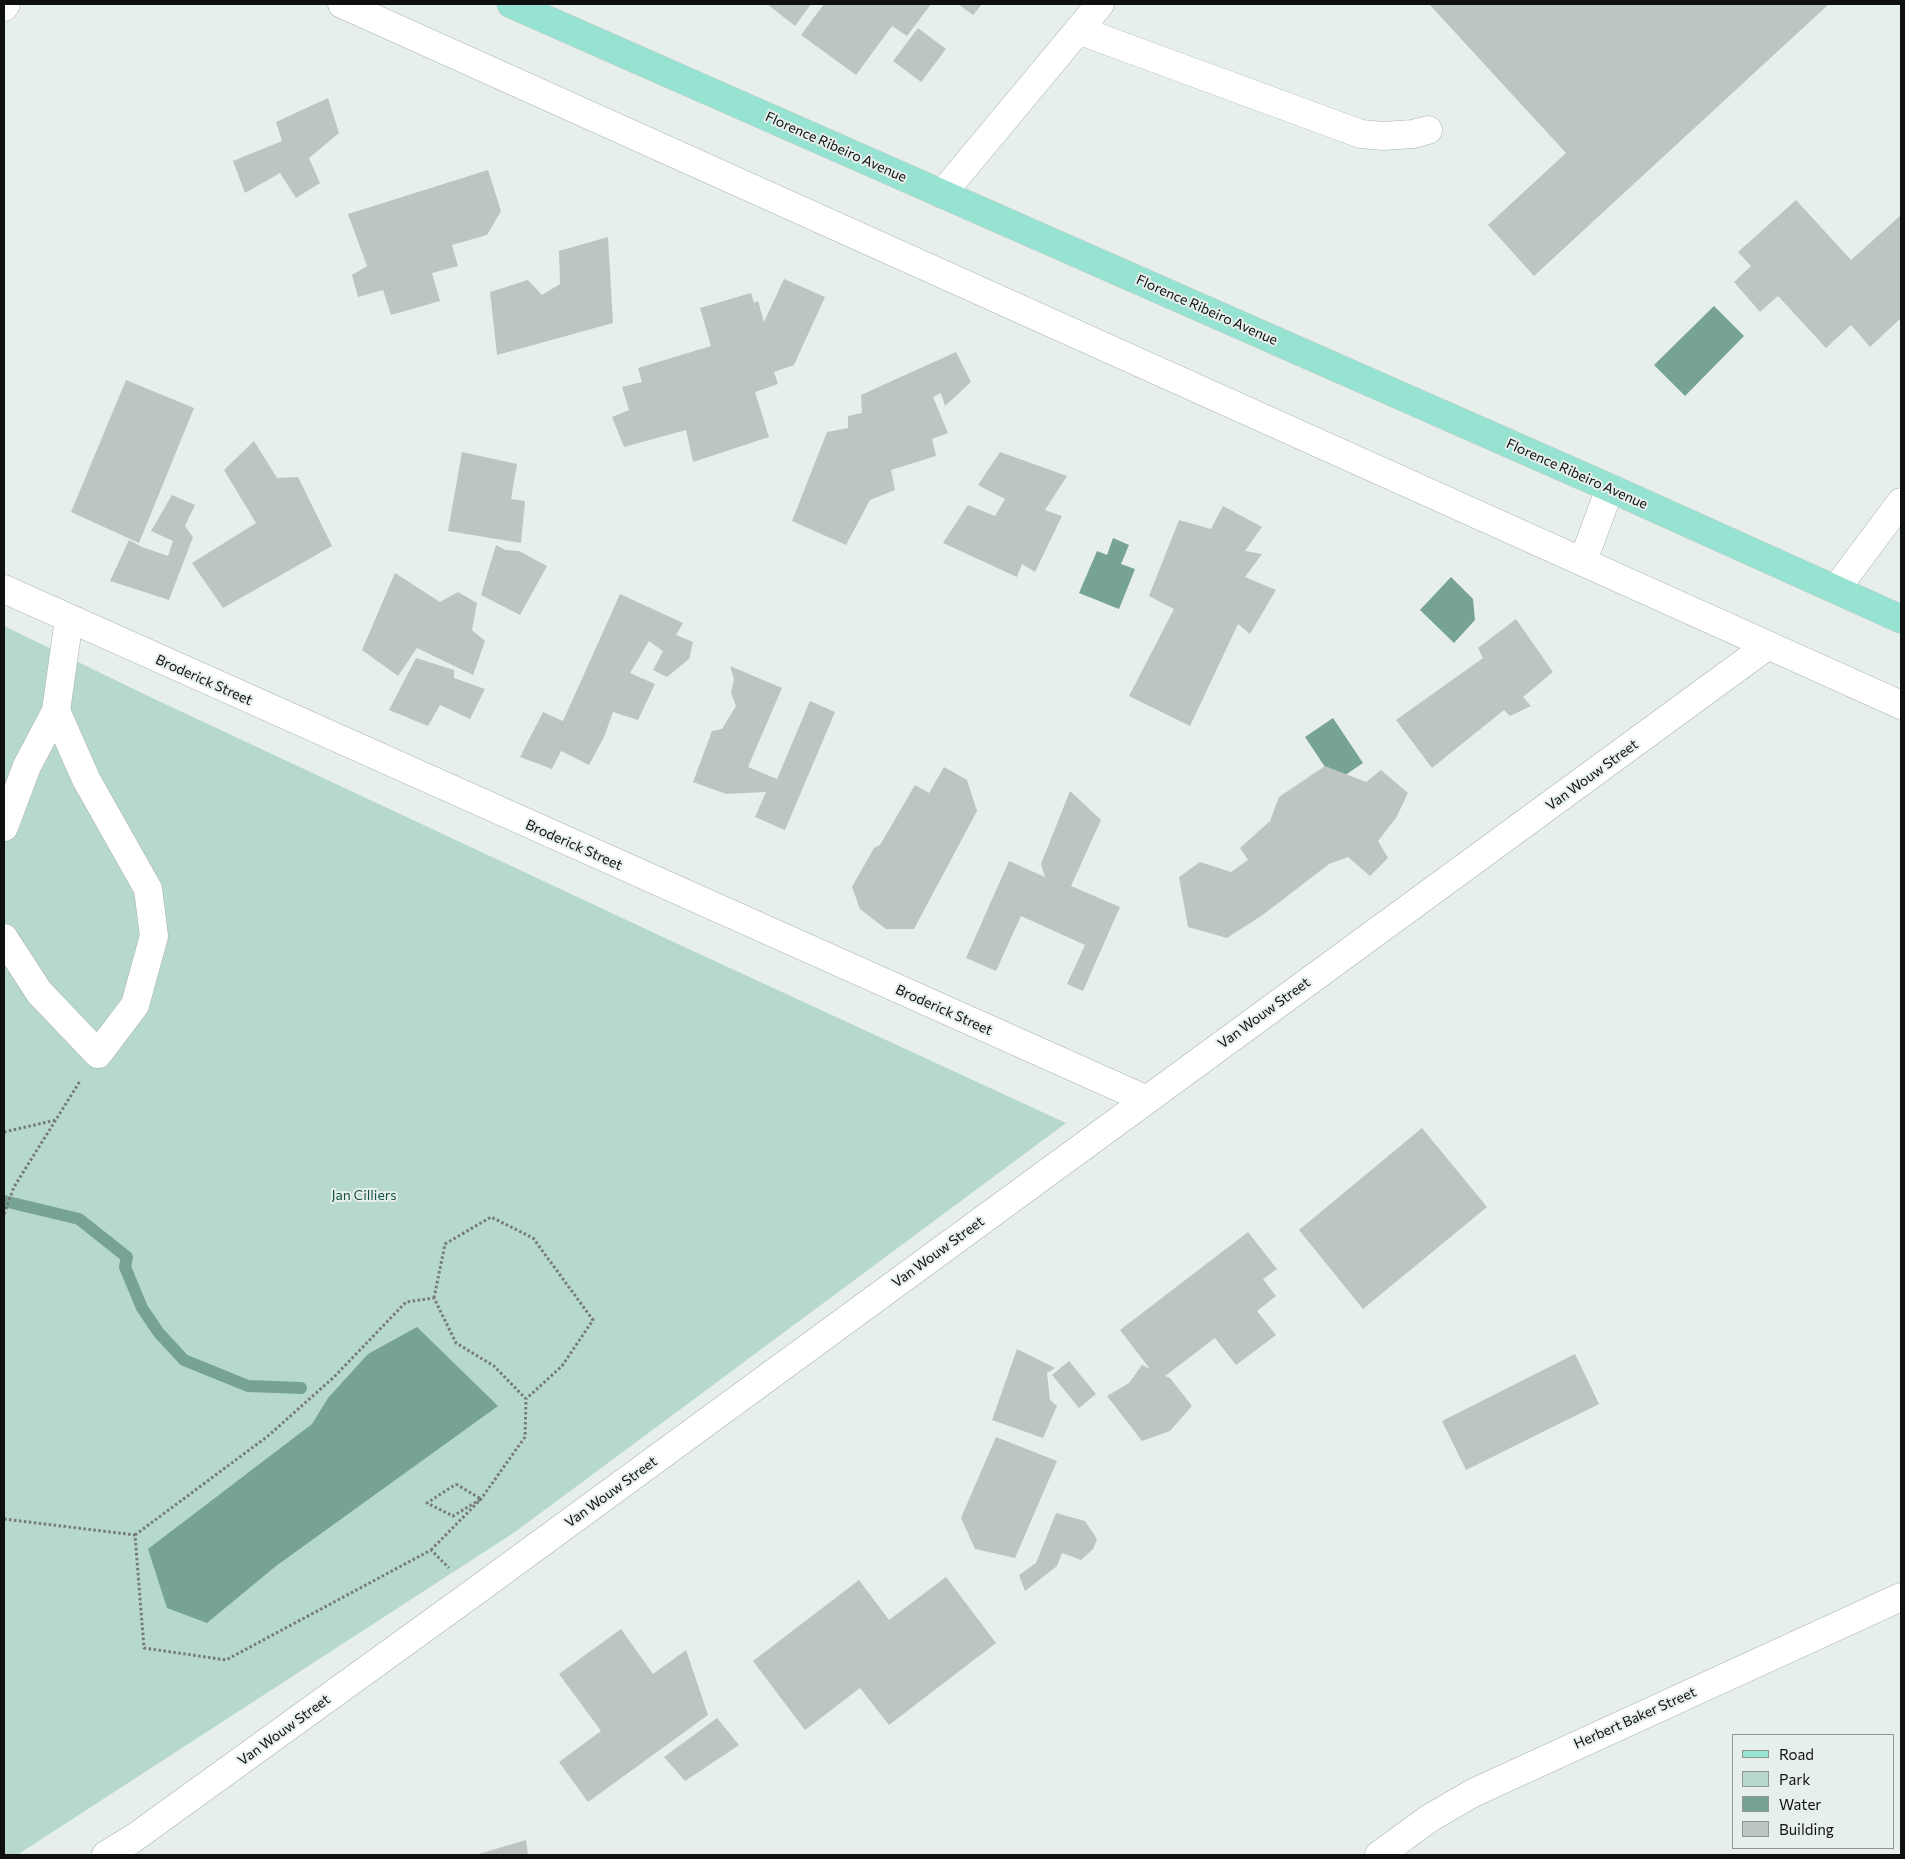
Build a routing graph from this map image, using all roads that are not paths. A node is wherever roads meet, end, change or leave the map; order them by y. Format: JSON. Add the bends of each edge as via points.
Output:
{"nodes":[{"id":1,"x":342,"y":4,"type":"edge"},
{"id":2,"x":511,"y":4,"type":"edge"},
{"id":3,"x":1100,"y":4,"type":"edge"},
{"id":4,"x":1078,"y":30,"type":"junction"},
{"id":5,"x":1428,"y":130,"type":"dead end"},
{"id":6,"x":942,"y":194,"type":"junction"},
{"id":7,"x":1610,"y":488,"type":"junction"},
{"id":8,"x":1901,"y":502,"type":"edge"},
{"id":9,"x":1583,"y":561,"type":"junction"},
{"id":10,"x":4,"y":589,"type":"edge"},
{"id":11,"x":1836,"y":589,"type":"junction"},
{"id":12,"x":69,"y":619,"type":"junction"},
{"id":13,"x":1901,"y":619,"type":"edge"},
{"id":14,"x":1767,"y":646,"type":"junction"},
{"id":15,"x":1901,"y":705,"type":"edge"},
{"id":16,"x":56,"y":711,"type":"junction"},
{"id":17,"x":4,"y":827,"type":"edge"},
{"id":18,"x":4,"y":938,"type":"edge"},
{"id":19,"x":1145,"y":1099,"type":"junction"},
{"id":20,"x":1901,"y":1597,"type":"edge"},
{"id":21,"x":106,"y":1855,"type":"edge"},
{"id":22,"x":1379,"y":1855,"type":"edge"}],
"edges":[{"from":1,"to":9,"type":"street"},
{"from":2,"to":6,"type":"main road","name":"Florence Ribeiro Avenue"},
{"from":3,"to":4,"type":"street"},
{"from":4,"to":5,"type":"street","via":[[1361,134],[1383,136]]},
{"from":4,"to":6,"type":"street"},
{"from":6,"to":7,"type":"main road","name":"Florence Ribeiro Avenue"},
{"from":7,"to":9,"type":"street"},
{"from":7,"to":11,"type":"main road","name":"Florence Ribeiro Avenue"},
{"from":8,"to":11,"type":"street"},
{"from":9,"to":14,"type":"street"},
{"from":10,"to":12,"type":"street","name":"Broderick Street"},
{"from":11,"to":13,"type":"main road","name":"Florence Ribeiro Avenue"},
{"from":12,"to":16,"type":"street"},
{"from":12,"to":19,"type":"street","name":"Broderick Street"},
{"from":14,"to":15,"type":"street"},
{"from":14,"to":19,"type":"street","name":"Van Wouw Street"},
{"from":16,"to":17,"type":"street","via":[[27,766]]},
{"from":16,"to":18,"type":"street","via":[[86,779],[148,889],[154,936],[135,1005],[98,1054],[39,992]]},
{"from":19,"to":21,"type":"street","name":"Van Wouw Street","via":[[474,1593]]},
{"from":20,"to":22,"type":"street","name":"Herbert Baker Street","via":[[1474,1793],[1430,1818]]}]}
